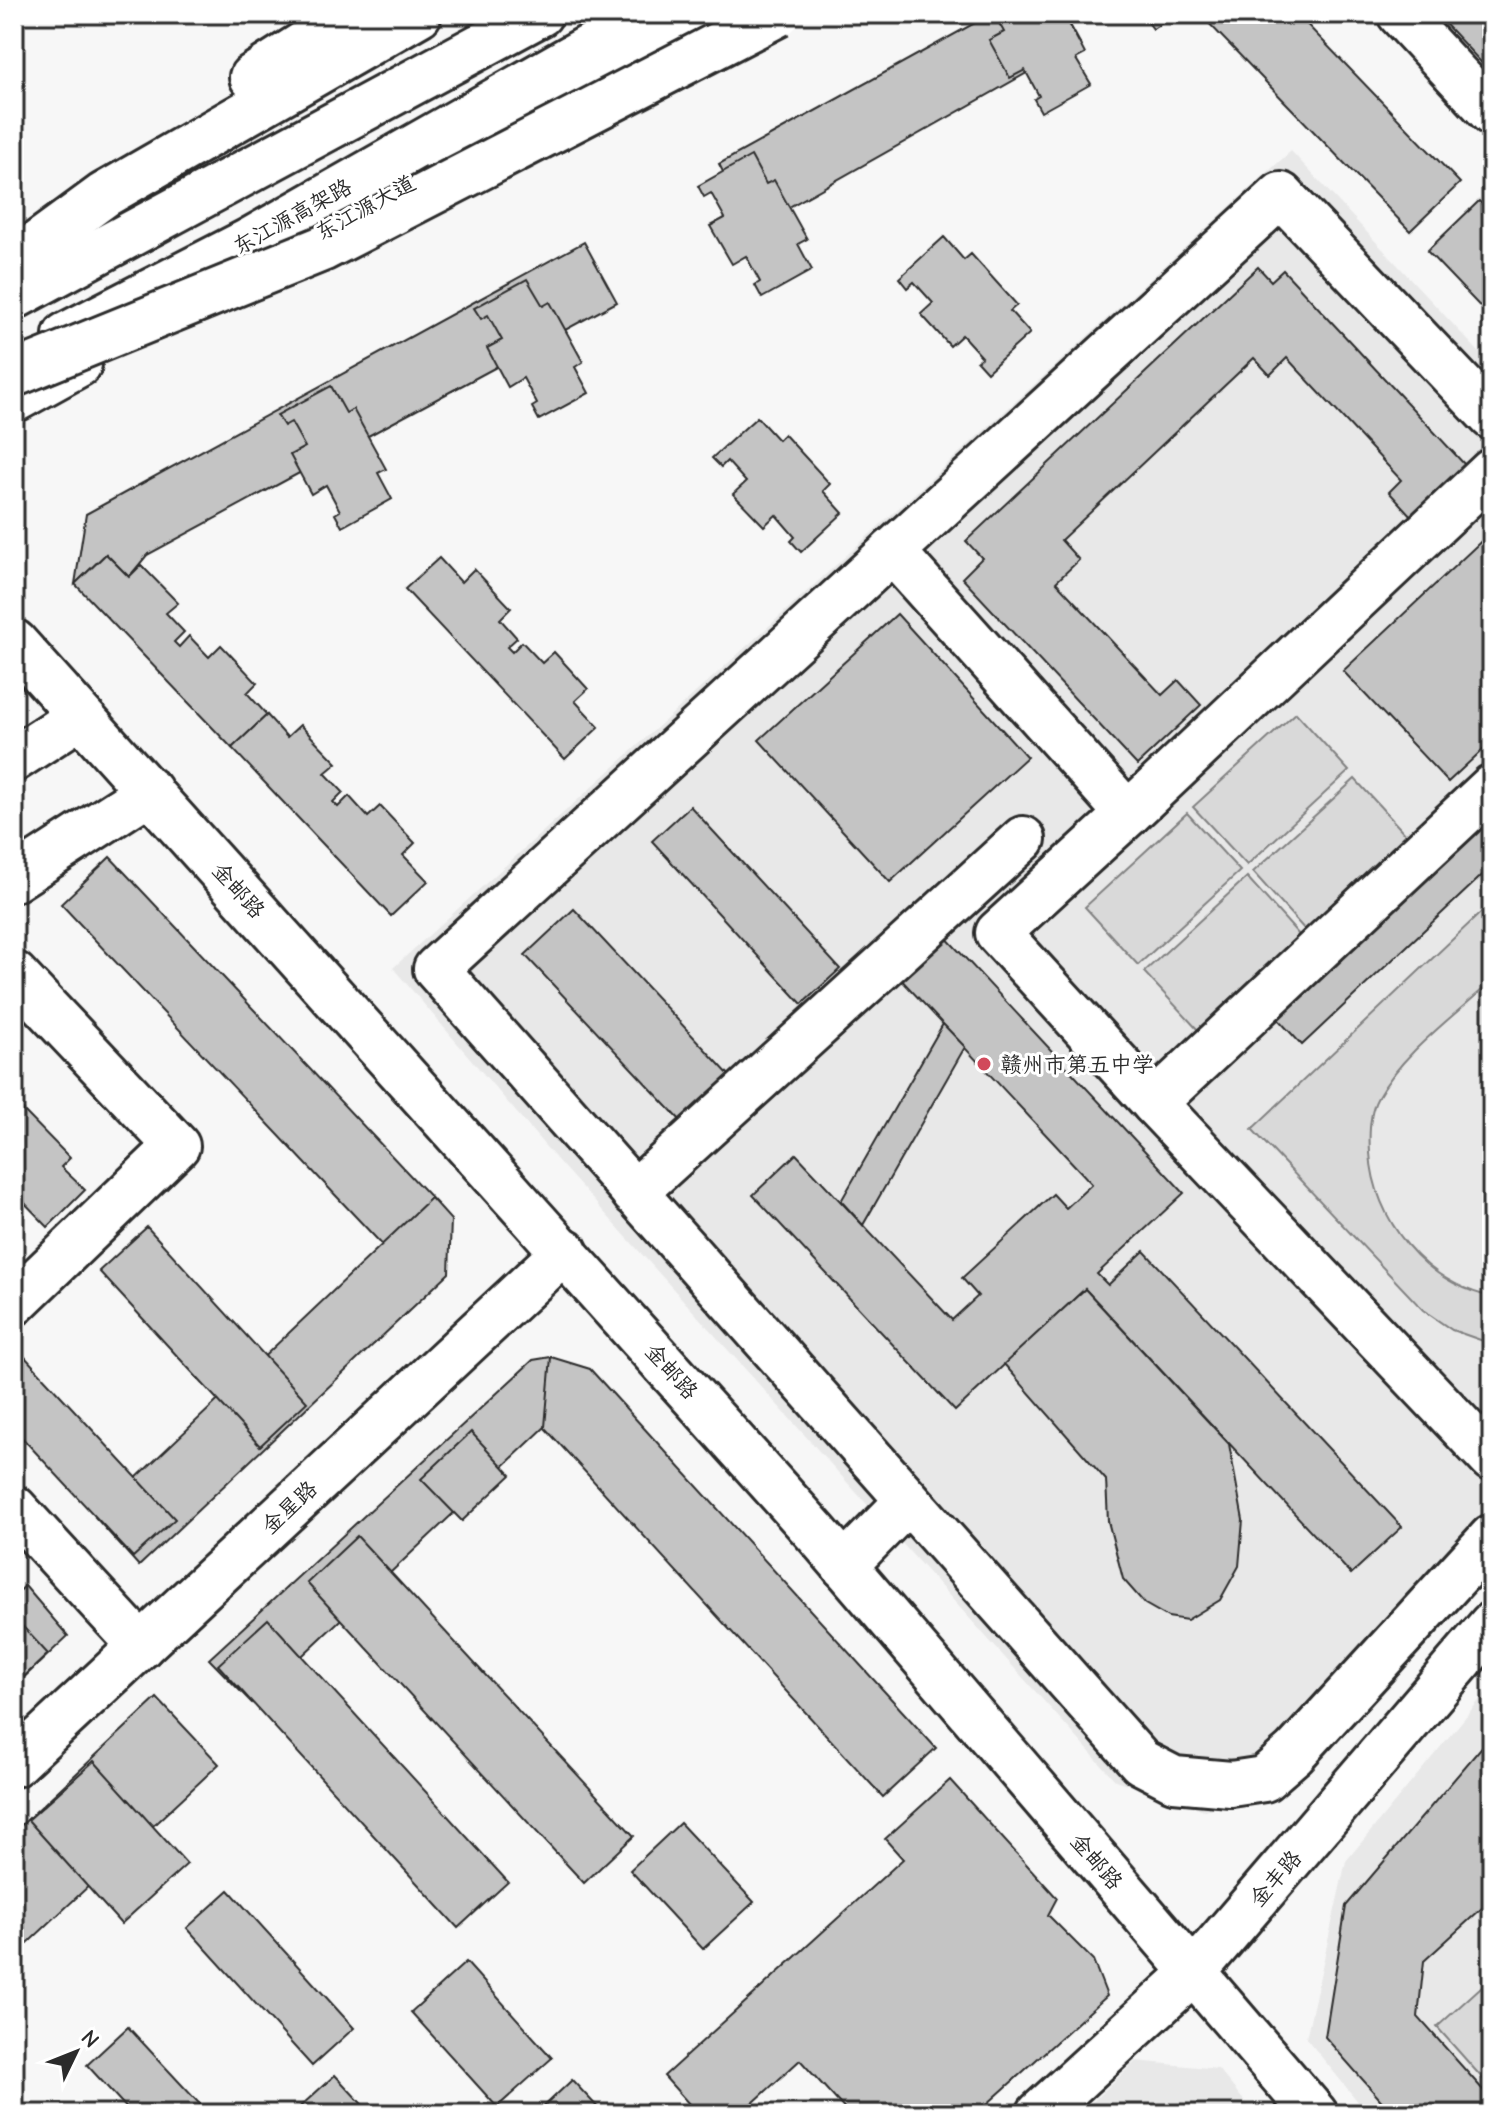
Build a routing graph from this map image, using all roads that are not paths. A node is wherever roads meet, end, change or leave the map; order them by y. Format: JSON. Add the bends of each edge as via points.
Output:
{"nodes":[{"id":1,"x":351,"y":14,"type":"edge"},
{"id":2,"x":391,"y":14,"type":"edge"},
{"id":3,"x":419,"y":14,"type":"edge"},
{"id":4,"x":540,"y":14,"type":"edge"},
{"id":5,"x":648,"y":14,"type":"edge"},
{"id":6,"x":715,"y":14,"type":"edge"},
{"id":7,"x":778,"y":14,"type":"edge"},
{"id":8,"x":1400,"y":14,"type":"edge"},
{"id":9,"x":1492,"y":113,"type":"edge"},
{"id":10,"x":104,"y":195,"type":"junction"},
{"id":11,"x":14,"y":226,"type":"edge"},
{"id":12,"x":14,"y":261,"type":"edge"},
{"id":13,"x":14,"y":297,"type":"edge"},
{"id":14,"x":14,"y":361,"type":"edge"},
{"id":15,"x":14,"y":374,"type":"edge"},
{"id":16,"x":14,"y":400,"type":"edge"},
{"id":17,"x":1492,"y":417,"type":"edge"},
{"id":18,"x":1492,"y":471,"type":"edge"},
{"id":19,"x":892,"y":551,"type":"junction"},
{"id":20,"x":14,"y":642,"type":"edge"},
{"id":21,"x":79,"y":717,"type":"junction"},
{"id":22,"x":14,"y":759,"type":"edge"},
{"id":23,"x":1492,"y":787,"type":"edge"},
{"id":24,"x":150,"y":791,"type":"junction"},
{"id":25,"x":1128,"y":814,"type":"junction"},
{"id":26,"x":1023,"y":839,"type":"dead end"},
{"id":27,"x":14,"y":879,"type":"edge"},
{"id":28,"x":14,"y":974,"type":"edge"},
{"id":29,"x":1154,"y":1103,"type":"junction"},
{"id":30,"x":634,"y":1193,"type":"junction"},
{"id":31,"x":565,"y":1251,"type":"junction"},
{"id":32,"x":21,"y":1283,"type":"edge"},
{"id":33,"x":1492,"y":1459,"type":"edge"},
{"id":34,"x":908,"y":1501,"type":"junction"},
{"id":35,"x":14,"y":1508,"type":"edge"},
{"id":36,"x":1492,"y":1537,"type":"edge"},
{"id":37,"x":844,"y":1566,"type":"junction"},
{"id":38,"x":1492,"y":1624,"type":"edge"},
{"id":39,"x":141,"y":1646,"type":"junction"},
{"id":40,"x":14,"y":1764,"type":"edge"},
{"id":41,"x":1193,"y":1973,"type":"junction"},
{"id":42,"x":1039,"y":2114,"type":"edge"},
{"id":43,"x":1315,"y":2114,"type":"edge"}],
"edges":[{"from":1,"to":11,"type":"main road"},
{"from":2,"to":10,"type":"main road"},
{"from":3,"to":10,"type":"main road"},
{"from":4,"to":13,"type":"main road"},
{"from":5,"to":14,"type":"main road","name":"东江源高架路","via":[[249,241]]},
{"from":6,"to":16,"type":"main road","name":"东江源大道"},
{"from":7,"to":15,"type":"main road","bridge":true,"via":[[324,248]]},
{"from":8,"to":9,"type":"main road"},
{"from":10,"to":12,"type":"main road"},
{"from":17,"to":19,"type":"main road","via":[[1281,195]]},
{"from":18,"to":25,"type":"main road"},
{"from":19,"to":25,"type":"main road"},
{"from":19,"to":30,"type":"main road","via":[[436,969]]},
{"from":20,"to":21,"type":"main road","name":"金邮路"},
{"from":21,"to":22,"type":"main road"},
{"from":21,"to":24,"type":"main road","name":"金邮路"},
{"from":23,"to":29,"type":"main road"},
{"from":24,"to":27,"type":"main road"},
{"from":24,"to":31,"type":"main road","name":"金邮路"},
{"from":25,"to":29,"type":"main road","via":[[998,933]]},
{"from":26,"to":30,"type":"main road"},
{"from":28,"to":32,"type":"main road","via":[[177,1146]]},
{"from":29,"to":33,"type":"main road"},
{"from":30,"to":34,"type":"main road"},
{"from":31,"to":37,"type":"main road","name":"金邮路"},
{"from":31,"to":39,"type":"main road","name":"金星路"},
{"from":34,"to":36,"type":"main road","via":[[1141,1762],[1174,1779],[1231,1784],[1264,1779],[1294,1753]]},
{"from":34,"to":37,"type":"main road"},
{"from":35,"to":39,"type":"main road"},
{"from":37,"to":41,"type":"main road","name":"金邮路"},
{"from":38,"to":41,"type":"main road","name":"金丰路"},
{"from":39,"to":40,"type":"main road","name":"金星路"},
{"from":41,"to":42,"type":"main road","name":"金丰路"},
{"from":41,"to":43,"type":"main road","name":"金邮路"}]}
